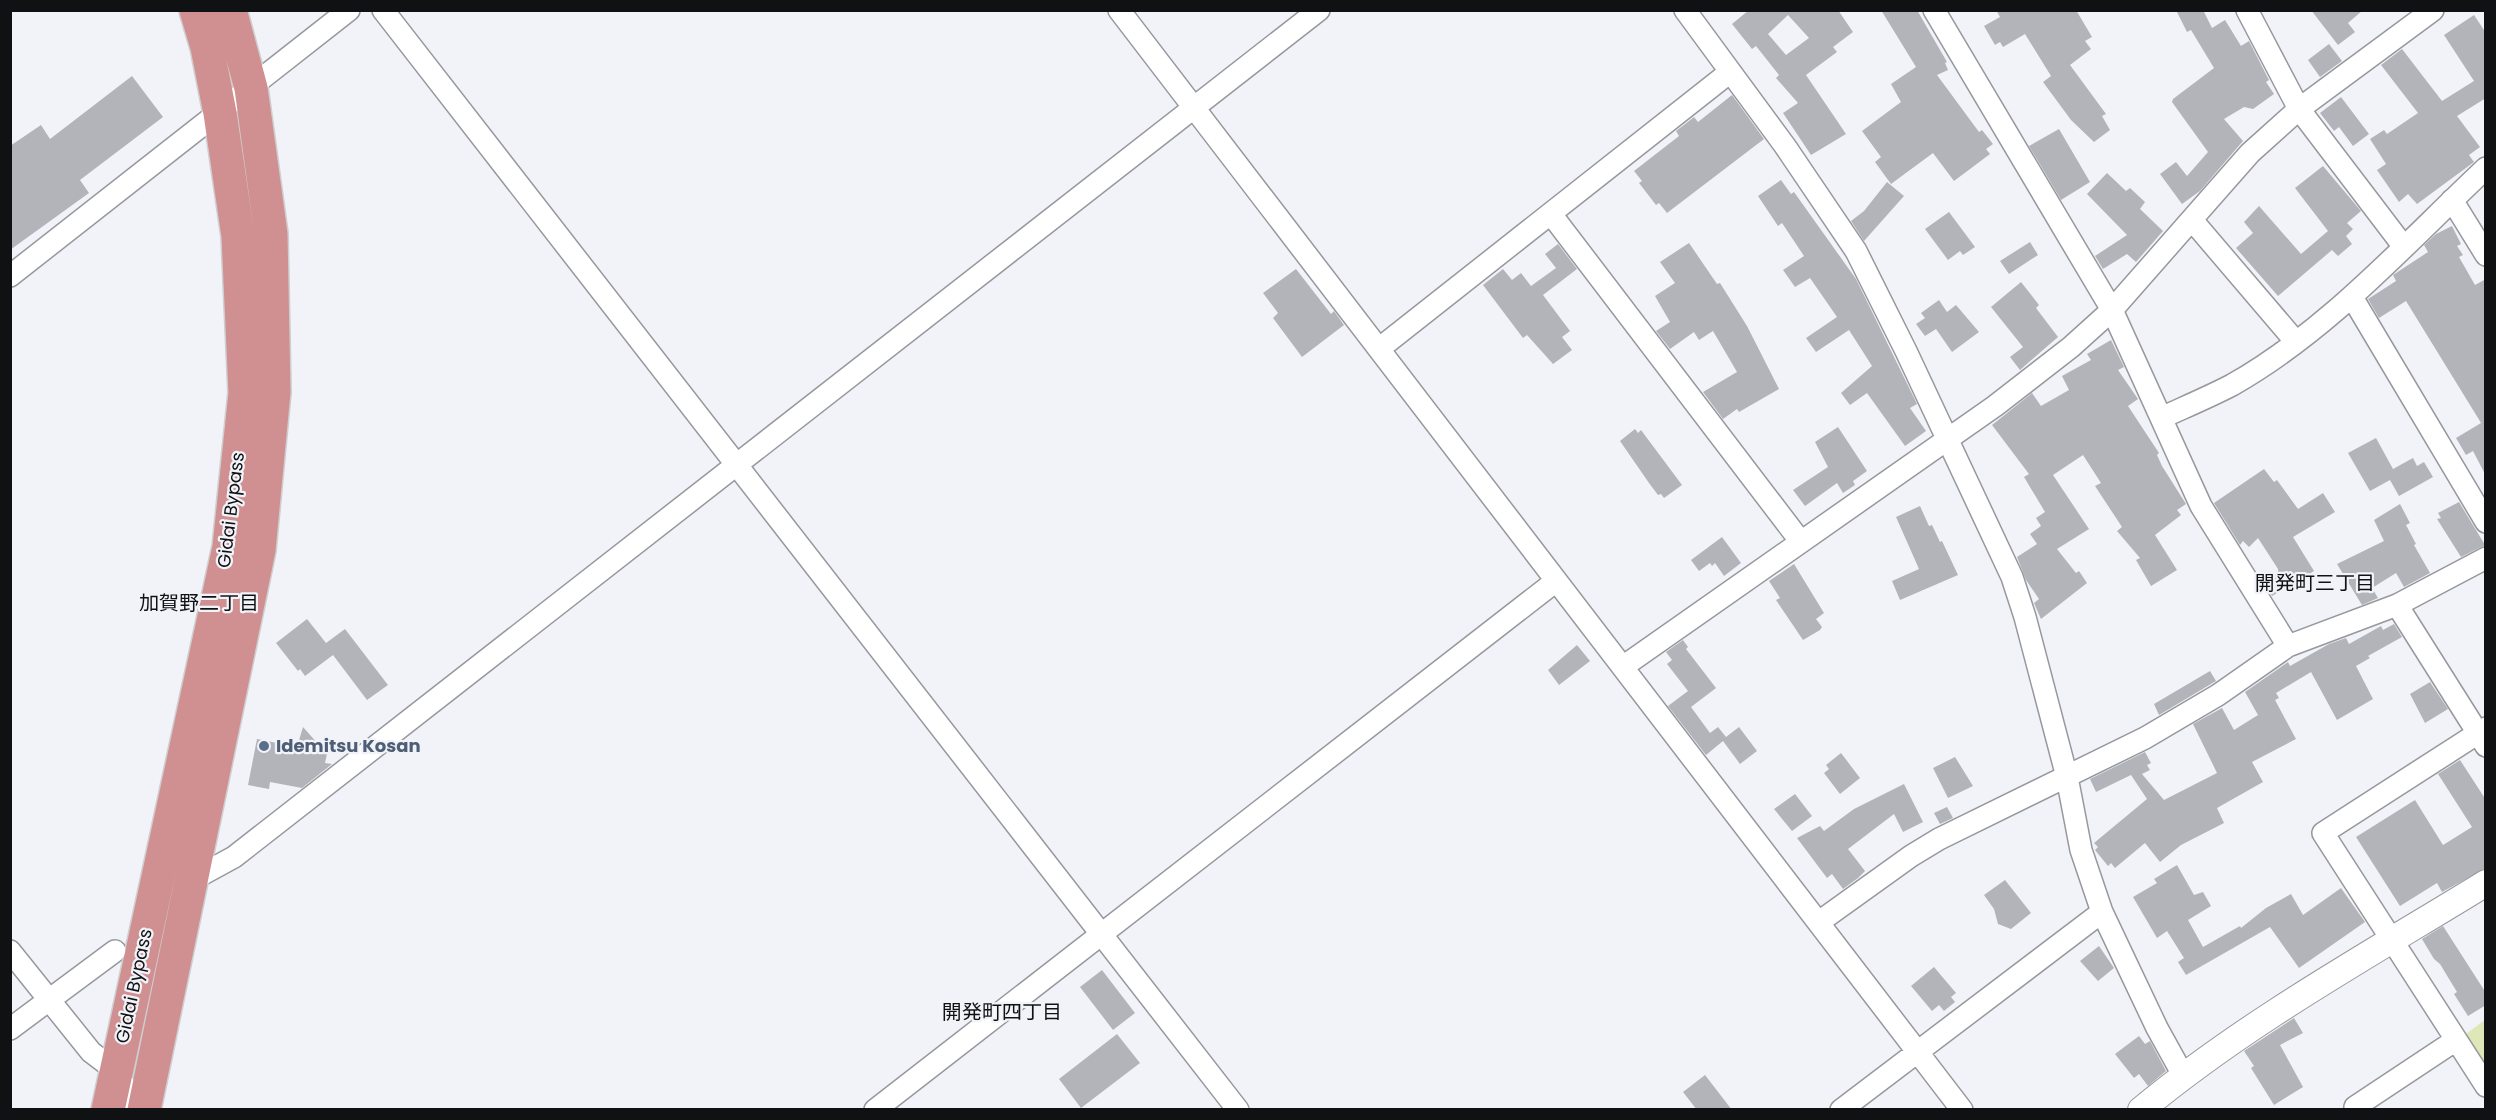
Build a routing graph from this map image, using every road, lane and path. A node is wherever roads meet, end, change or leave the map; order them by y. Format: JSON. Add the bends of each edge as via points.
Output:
{"nodes":[{"id":1,"x":196,"y":10,"type":"edge"},
{"id":2,"x":230,"y":10,"type":"edge"},
{"id":3,"x":349,"y":10,"type":"edge"},
{"id":4,"x":383,"y":10,"type":"edge"},
{"id":5,"x":1119,"y":10,"type":"edge"},
{"id":6,"x":1319,"y":10,"type":"edge"},
{"id":7,"x":1685,"y":10,"type":"edge"},
{"id":8,"x":1934,"y":10,"type":"edge"},
{"id":9,"x":2247,"y":10,"type":"edge"},
{"id":10,"x":2433,"y":10,"type":"edge"},
{"id":11,"x":1730,"y":72,"type":"junction"},
{"id":12,"x":251,"y":88,"type":"junction"},
{"id":13,"x":1192,"y":107,"type":"junction"},
{"id":14,"x":2299,"y":109,"type":"junction"},
{"id":15,"x":220,"y":113,"type":"junction"},
{"id":16,"x":2486,"y":168,"type":"edge"},
{"id":17,"x":2452,"y":200,"type":"junction"},
{"id":18,"x":1551,"y":214,"type":"junction"},
{"id":19,"x":2192,"y":220,"type":"junction"},
{"id":20,"x":2404,"y":247,"type":"junction"},
{"id":21,"x":2486,"y":255,"type":"edge"},
{"id":22,"x":10,"y":276,"type":"edge"},
{"id":23,"x":2352,"y":297,"type":"junction"},
{"id":24,"x":2112,"y":310,"type":"junction"},
{"id":25,"x":2296,"y":342,"type":"junction"},
{"id":26,"x":1380,"y":348,"type":"junction"},
{"id":27,"x":2162,"y":418,"type":"junction"},
{"id":28,"x":1948,"y":440,"type":"junction"},
{"id":29,"x":737,"y":462,"type":"junction"},
{"id":30,"x":2486,"y":522,"type":"edge"},
{"id":31,"x":1801,"y":542,"type":"junction"},
{"id":32,"x":2486,"y":558,"type":"edge"},
{"id":33,"x":1556,"y":581,"type":"junction"},
{"id":34,"x":2397,"y":605,"type":"junction"},
{"id":35,"x":2288,"y":646,"type":"junction"},
{"id":36,"x":1624,"y":666,"type":"junction"},
{"id":37,"x":2483,"y":736,"type":"edge"},
{"id":38,"x":2067,"y":777,"type":"junction"},
{"id":39,"x":190,"y":881,"type":"junction"},
{"id":40,"x":2485,"y":886,"type":"edge"},
{"id":41,"x":2102,"y":912,"type":"junction"},
{"id":42,"x":1819,"y":922,"type":"junction"},
{"id":43,"x":1101,"y":933,"type":"junction"},
{"id":44,"x":2391,"y":940,"type":"junction"},
{"id":45,"x":10,"y":951,"type":"edge"},
{"id":46,"x":115,"y":951,"type":"dead end"},
{"id":47,"x":48,"y":1000,"type":"junction"},
{"id":48,"x":10,"y":1029,"type":"edge"},
{"id":49,"x":2456,"y":1040,"type":"junction"},
{"id":50,"x":1917,"y":1051,"type":"junction"},
{"id":51,"x":116,"y":1071,"type":"junction"},
{"id":52,"x":2183,"y":1075,"type":"junction"},
{"id":53,"x":2486,"y":1086,"type":"edge"},
{"id":54,"x":108,"y":1110,"type":"edge"},
{"id":55,"x":138,"y":1110,"type":"edge"},
{"id":56,"x":144,"y":1110,"type":"edge"},
{"id":57,"x":874,"y":1110,"type":"edge"},
{"id":58,"x":1238,"y":1110,"type":"edge"},
{"id":59,"x":1841,"y":1110,"type":"edge"},
{"id":60,"x":1962,"y":1110,"type":"edge"},
{"id":61,"x":2141,"y":1110,"type":"edge"},
{"id":62,"x":2356,"y":1110,"type":"edge"}],
"edges":[{"from":1,"to":15,"type":"highway","name":"Gidai Bypass"},
{"from":2,"to":12,"type":"highway","name":"Gidai Bypass"},
{"from":3,"to":12,"type":"street"},
{"from":4,"to":29,"type":"street"},
{"from":5,"to":13,"type":"street"},
{"from":6,"to":13,"type":"street"},
{"from":7,"to":11,"type":"street"},
{"from":8,"to":24,"type":"street"},
{"from":9,"to":14,"type":"street"},
{"from":10,"to":14,"type":"street"},
{"from":11,"to":18,"type":"street"},
{"from":11,"to":28,"type":"street","via":[[1856,251]]},
{"from":12,"to":15,"type":"street"},
{"from":12,"to":39,"type":"highway","name":"Gidai Bypass","via":[[271,234],[274,392],[259,550]]},
{"from":13,"to":26,"type":"street"},
{"from":13,"to":29,"type":"street"},
{"from":14,"to":19,"type":"street","via":[[2250,153]]},
{"from":14,"to":20,"type":"street"},
{"from":15,"to":22,"type":"street"},
{"from":15,"to":51,"type":"highway","name":"Gidai Bypass","via":[[238,236],[245,393],[229,547]]},
{"from":16,"to":17,"type":"street"},
{"from":17,"to":20,"type":"street"},
{"from":17,"to":21,"type":"street"},
{"from":18,"to":26,"type":"street"},
{"from":18,"to":31,"type":"street"},
{"from":19,"to":24,"type":"street"},
{"from":19,"to":25,"type":"street"},
{"from":20,"to":23,"type":"street"},
{"from":23,"to":25,"type":"street"},
{"from":23,"to":30,"type":"street"},
{"from":24,"to":27,"type":"street"},
{"from":24,"to":28,"type":"street","via":[[2071,347]]},
{"from":25,"to":27,"type":"street","via":[[2232,385]]},
{"from":26,"to":33,"type":"street"},
{"from":27,"to":35,"type":"street","via":[[2201,506]]},
{"from":28,"to":31,"type":"street"},
{"from":28,"to":38,"type":"street","via":[[2012,577]]},
{"from":29,"to":39,"type":"street","via":[[234,857]]},
{"from":29,"to":43,"type":"street"},
{"from":31,"to":36,"type":"street"},
{"from":32,"to":34,"type":"street"},
{"from":33,"to":36,"type":"street"},
{"from":33,"to":43,"type":"street"},
{"from":34,"to":35,"type":"street"},
{"from":34,"to":37,"type":"street"},
{"from":35,"to":38,"type":"street","via":[[2218,695]]},
{"from":36,"to":42,"type":"street"},
{"from":37,"to":44,"type":"street","via":[[2323,833]]},
{"from":38,"to":41,"type":"street","via":[[2081,850]]},
{"from":38,"to":42,"type":"street","via":[[1939,839]]},
{"from":39,"to":56,"type":"highway","name":"Gidai Bypass"},
{"from":40,"to":44,"type":"street"},
{"from":41,"to":50,"type":"street"},
{"from":41,"to":52,"type":"street"},
{"from":42,"to":50,"type":"street"},
{"from":43,"to":57,"type":"street"},
{"from":43,"to":58,"type":"street"},
{"from":44,"to":49,"type":"street"},
{"from":44,"to":52,"type":"street"},
{"from":45,"to":47,"type":"street"},
{"from":46,"to":47,"type":"street"},
{"from":47,"to":48,"type":"street"},
{"from":47,"to":51,"type":"street","via":[[91,1052]]},
{"from":49,"to":53,"type":"street"},
{"from":49,"to":62,"type":"street","via":[[2355,1107]]},
{"from":50,"to":59,"type":"street"},
{"from":50,"to":60,"type":"street"},
{"from":51,"to":54,"type":"highway","name":"Gidai Bypass"},
{"from":51,"to":55,"type":"street"},
{"from":52,"to":61,"type":"street"}]}
